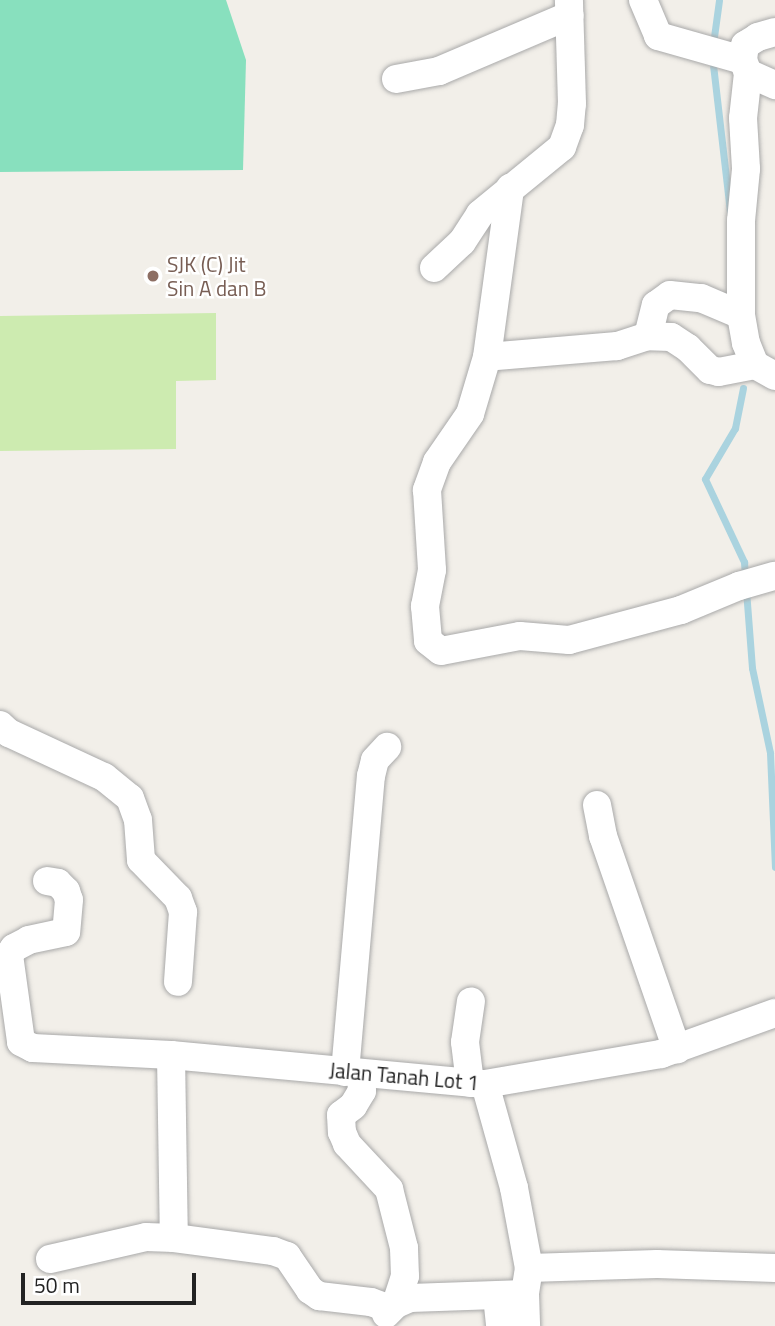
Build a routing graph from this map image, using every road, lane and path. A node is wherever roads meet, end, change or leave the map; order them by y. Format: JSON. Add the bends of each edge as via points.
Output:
{"nodes":[{"id":1,"x":643,"y":0,"type":"edge"},
{"id":2,"x":570,"y":8,"type":"edge"},
{"id":3,"x":775,"y":32,"type":"edge"},
{"id":4,"x":739,"y":63,"type":"junction"},
{"id":5,"x":396,"y":79,"type":"dead end"},
{"id":6,"x":775,"y":85,"type":"edge"},
{"id":7,"x":510,"y":188,"type":"junction"},
{"id":8,"x":435,"y":268,"type":"dead end"},
{"id":9,"x":741,"y":315,"type":"junction"},
{"id":10,"x":648,"y":336,"type":"junction"},
{"id":11,"x":487,"y":357,"type":"junction"},
{"id":12,"x":765,"y":371,"type":"edge"},
{"id":13,"x":775,"y":576,"type":"edge"},
{"id":14,"x":0,"y":725,"type":"edge"},
{"id":15,"x":387,"y":747,"type":"dead end"},
{"id":16,"x":597,"y":805,"type":"dead end"},
{"id":17,"x":47,"y":881,"type":"dead end"},
{"id":18,"x":178,"y":982,"type":"dead end"},
{"id":19,"x":471,"y":1001,"type":"dead end"},
{"id":20,"x":775,"y":1013,"type":"edge"},
{"id":21,"x":677,"y":1050,"type":"junction"},
{"id":22,"x":171,"y":1055,"type":"junction"},
{"id":23,"x":353,"y":1072,"type":"junction"},
{"id":24,"x":478,"y":1084,"type":"junction"},
{"id":25,"x":174,"y":1238,"type":"junction"},
{"id":26,"x":50,"y":1259,"type":"dead end"},
{"id":27,"x":775,"y":1268,"type":"edge"},
{"id":28,"x":527,"y":1281,"type":"junction"},
{"id":29,"x":497,"y":1296,"type":"junction"},
{"id":30,"x":389,"y":1313,"type":"edge"},
{"id":31,"x":499,"y":1326,"type":"edge"},
{"id":32,"x":526,"y":1326,"type":"edge"}],
"edges":[{"from":1,"to":4,"type":"street","via":[[658,36]]},
{"from":2,"to":5,"type":"street","via":[[439,71]]},
{"from":2,"to":7,"type":"street","via":[[570,125],[562,147]]},
{"from":3,"to":4,"type":"street","via":[[744,45]]},
{"from":4,"to":6,"type":"street"},
{"from":4,"to":9,"type":"street","via":[[746,169]]},
{"from":7,"to":8,"type":"street","via":[[480,214],[462,242]]},
{"from":7,"to":11,"type":"street"},
{"from":9,"to":10,"type":"street","via":[[701,298],[670,295],[656,305]]},
{"from":9,"to":12,"type":"street","via":[[746,343]]},
{"from":10,"to":11,"type":"street","via":[[617,346]]},
{"from":10,"to":12,"type":"street","via":[[671,337],[710,370]]},
{"from":11,"to":13,"type":"street","via":[[470,414],[436,462],[427,490],[432,570],[425,606],[428,641],[441,650],[520,636],[569,640],[681,610]]},
{"from":14,"to":18,"type":"street","via":[[104,777],[130,798],[138,821],[141,860],[178,898],[183,912]]},
{"from":15,"to":23,"type":"street","via":[[375,760],[371,776]]},
{"from":16,"to":21,"type":"street","via":[[603,836]]},
{"from":17,"to":22,"type":"street","name":"Jalan Tanah Lot 1","via":[[66,891],[66,932],[29,940],[9,955],[17,1026],[25,1047]]},
{"from":19,"to":24,"type":"street","via":[[465,1042]]},
{"from":20,"to":21,"type":"street","name":"Jalan Tanah Lot 1"},
{"from":21,"to":24,"type":"street","name":"Jalan Tanah Lot 1"},
{"from":22,"to":23,"type":"street","name":"Jalan Tanah Lot 1"},
{"from":22,"to":25,"type":"street"},
{"from":23,"to":24,"type":"street","name":"Jalan Tanah Lot 1"},
{"from":23,"to":30,"type":"street","via":[[362,1091],[341,1115],[342,1132],[347,1144],[389,1189],[405,1262],[405,1276]]},
{"from":24,"to":28,"type":"street","via":[[514,1188]]},
{"from":25,"to":26,"type":"street","via":[[146,1237]]},
{"from":25,"to":30,"type":"street","via":[[280,1253],[319,1296],[371,1302]]},
{"from":27,"to":28,"type":"street","via":[[657,1264]]},
{"from":28,"to":29,"type":"street"},
{"from":28,"to":32,"type":"street"},
{"from":29,"to":30,"type":"street","via":[[410,1298]]},
{"from":29,"to":31,"type":"street"}]}
